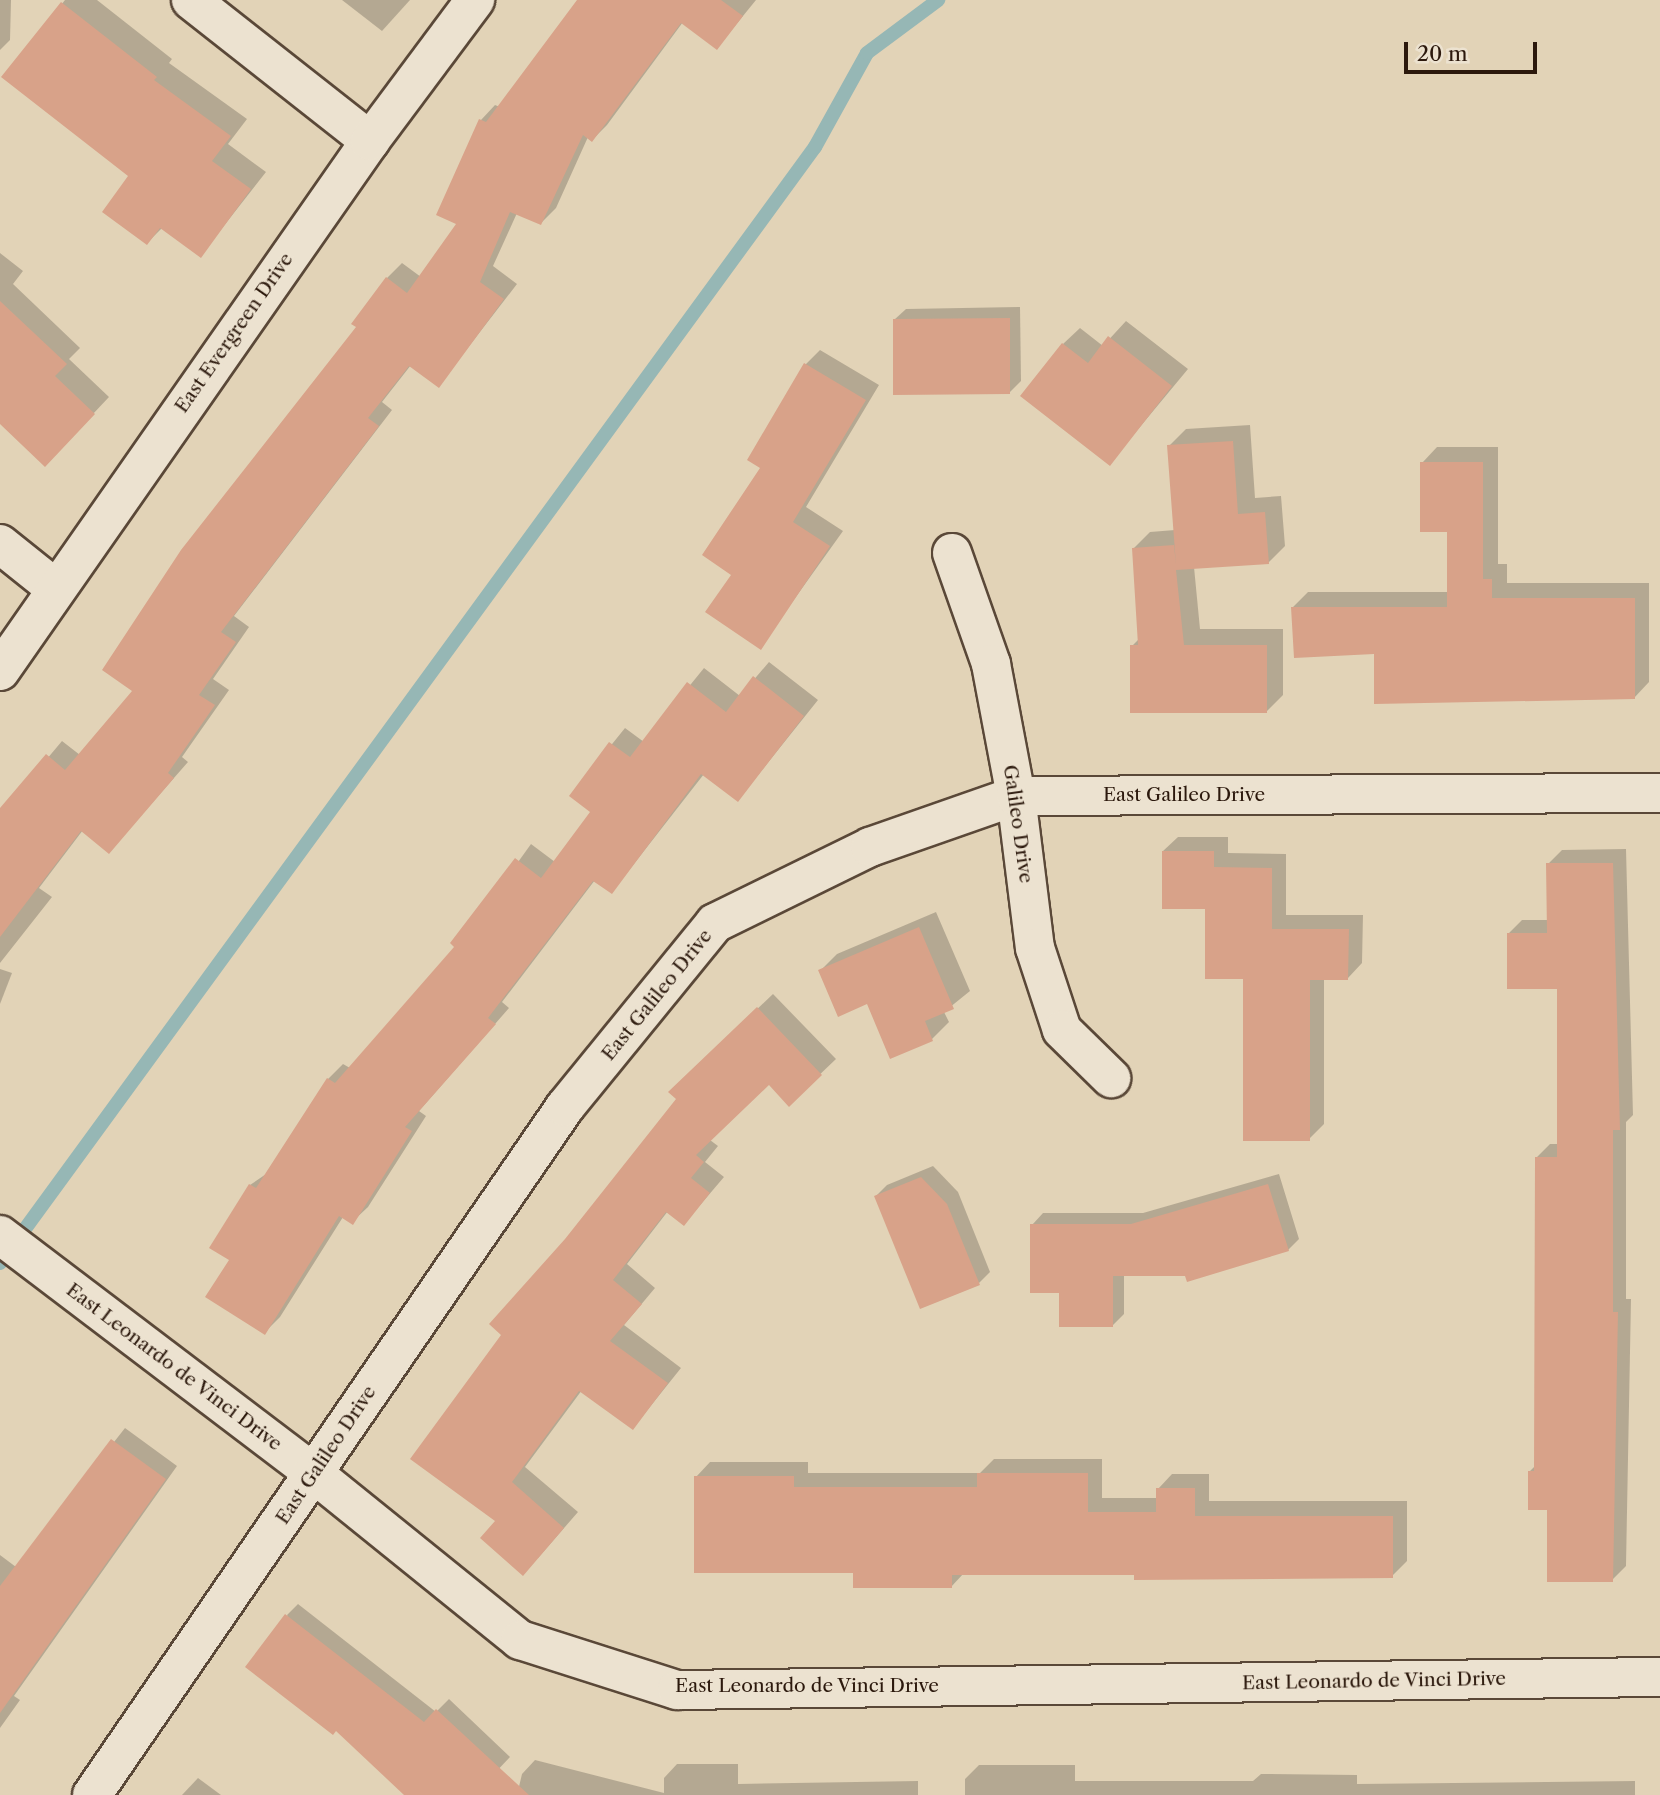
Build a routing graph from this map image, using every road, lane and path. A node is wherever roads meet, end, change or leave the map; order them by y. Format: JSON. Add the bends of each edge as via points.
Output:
{"nodes":[{"id":1,"x":191,"y":0,"type":"edge"},
{"id":2,"x":475,"y":0,"type":"edge"},
{"id":3,"x":370,"y":141,"type":"junction"},
{"id":4,"x":0,"y":544,"type":"edge"},
{"id":5,"x":953,"y":553,"type":"dead end"},
{"id":6,"x":55,"y":588,"type":"junction"},
{"id":7,"x":0,"y":671,"type":"edge"},
{"id":8,"x":1660,"y":793,"type":"edge"},
{"id":9,"x":1016,"y":796,"type":"junction"},
{"id":10,"x":1111,"y":1079,"type":"dead end"},
{"id":11,"x":7,"y":1240,"type":"edge"},
{"id":12,"x":313,"y":1473,"type":"junction"},
{"id":13,"x":1660,"y":1677,"type":"edge"},
{"id":14,"x":92,"y":1795,"type":"edge"}],
"edges":[{"from":1,"to":3,"type":"street"},
{"from":2,"to":3,"type":"street","name":"East Evergreen Drive"},
{"from":3,"to":6,"type":"street","name":"East Evergreen Drive"},
{"from":4,"to":6,"type":"street"},
{"from":5,"to":9,"type":"street","name":"Galileo Drive","via":[[990,664]]},
{"from":6,"to":7,"type":"street","name":"East Evergreen Drive"},
{"from":8,"to":9,"type":"street","name":"East Galileo Drive"},
{"from":9,"to":10,"type":"street","name":"Galileo Drive","via":[[1035,948],[1062,1030]]},
{"from":9,"to":12,"type":"street","name":"East Galileo Drive","via":[[870,847],[715,923],[565,1107]]},
{"from":11,"to":12,"type":"street","name":"East Leonardo de Vinci Drive"},
{"from":12,"to":13,"type":"street","name":"East Leonardo de Vinci Drive","via":[[520,1640],[677,1690]]},
{"from":12,"to":14,"type":"street","name":"East Galileo Drive"}]}
